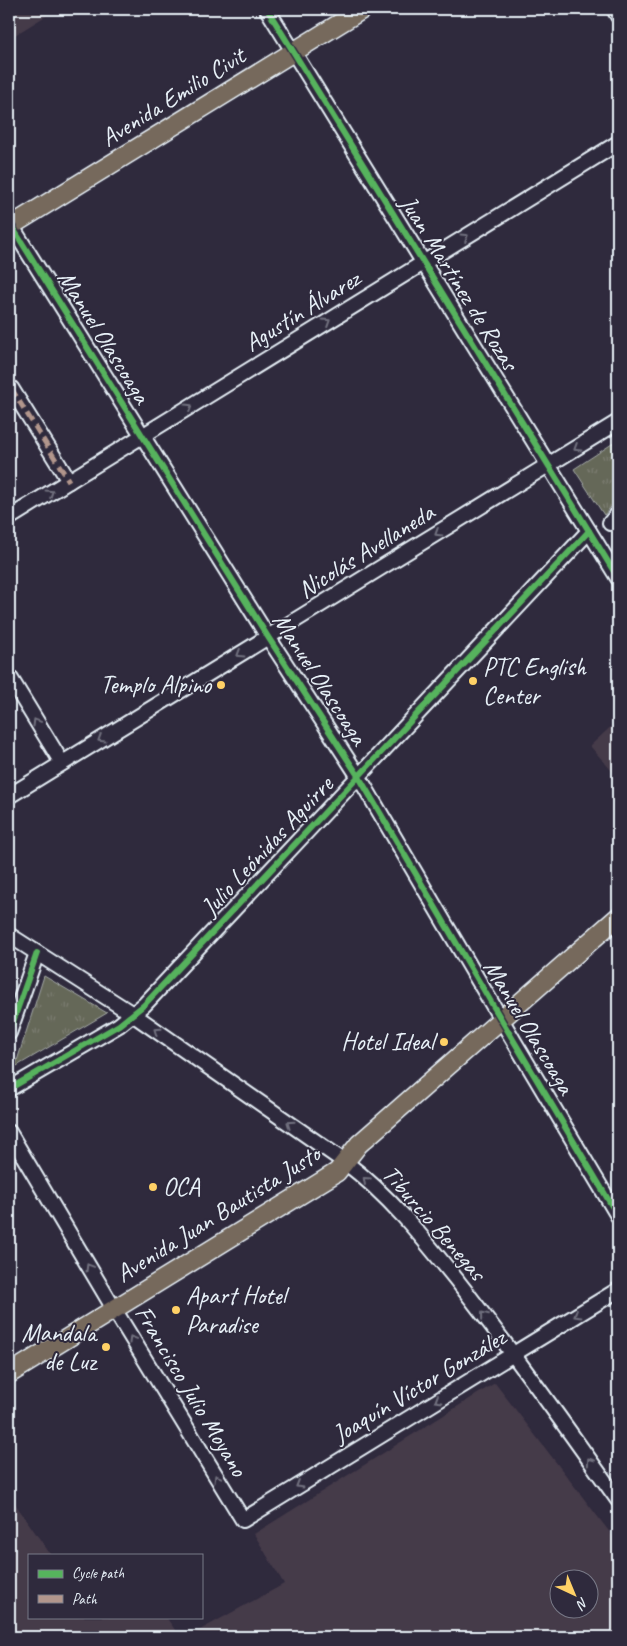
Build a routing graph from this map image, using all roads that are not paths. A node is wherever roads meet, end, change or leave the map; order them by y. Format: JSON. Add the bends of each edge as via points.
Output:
{"nodes":[{"id":1,"x":267,"y":9,"type":"edge"},
{"id":2,"x":363,"y":9,"type":"edge"},
{"id":3,"x":614,"y":9,"type":"edge"},
{"id":4,"x":618,"y":16,"type":"edge"},
{"id":5,"x":293,"y":52,"type":"junction"},
{"id":6,"x":618,"y":143,"type":"edge"},
{"id":7,"x":10,"y":225,"type":"edge"},
{"id":8,"x":423,"y":263,"type":"junction"},
{"id":9,"x":11,"y":388,"type":"dead end"},
{"id":10,"x":618,"y":422,"type":"edge"},
{"id":11,"x":142,"y":436,"type":"junction"},
{"id":12,"x":548,"y":465,"type":"junction"},
{"id":13,"x":69,"y":481,"type":"junction"},
{"id":14,"x":9,"y":518,"type":"edge"},
{"id":15,"x":589,"y":530,"type":"junction"},
{"id":16,"x":618,"y":578,"type":"edge"},
{"id":17,"x":268,"y":637,"type":"junction"},
{"id":18,"x":9,"y":676,"type":"edge"},
{"id":19,"x":62,"y":763,"type":"junction"},
{"id":20,"x":359,"y":777,"type":"junction"},
{"id":21,"x":9,"y":796,"type":"edge"},
{"id":22,"x":618,"y":918,"type":"edge"},
{"id":23,"x":9,"y":935,"type":"edge"},
{"id":24,"x":38,"y":954,"type":"junction"},
{"id":25,"x":134,"y":1015,"type":"junction"},
{"id":26,"x":501,"y":1020,"type":"junction"},
{"id":27,"x":9,"y":1033,"type":"edge"},
{"id":28,"x":9,"y":1089,"type":"edge"},
{"id":29,"x":9,"y":1132,"type":"edge"},
{"id":30,"x":345,"y":1162,"type":"junction"},
{"id":31,"x":618,"y":1216,"type":"edge"},
{"id":32,"x":618,"y":1290,"type":"edge"},
{"id":33,"x":114,"y":1309,"type":"junction"},
{"id":34,"x":514,"y":1354,"type":"junction"},
{"id":35,"x":9,"y":1374,"type":"edge"},
{"id":36,"x":618,"y":1500,"type":"edge"},
{"id":37,"x":243,"y":1520,"type":"joint"}],
"edges":[{"from":1,"to":5,"type":"street","name":"Juan Martínez de Rozas"},
{"from":2,"to":5,"type":"main road","name":"Avenida Emilio Civit"},
{"from":3,"to":4,"type":"street"},
{"from":5,"to":7,"type":"main road","name":"Avenida Emilio Civit"},
{"from":5,"to":8,"type":"street","name":"Juan Martínez de Rozas"},
{"from":8,"to":6,"type":"street","name":"Agustín Álvarez","one_way":true},
{"from":7,"to":11,"type":"street","name":"Manuel Olascoaga"},
{"from":11,"to":8,"type":"street","name":"Agustín Álvarez","one_way":true},
{"from":8,"to":12,"type":"street","name":"Juan Martínez de Rozas"},
{"from":9,"to":13,"type":"street"},
{"from":10,"to":12,"type":"street","name":"Nicolás Avellaneda","one_way":true},
{"from":11,"to":13,"type":"street","name":"Agustín Álvarez"},
{"from":11,"to":17,"type":"street","name":"Manuel Olascoaga"},
{"from":12,"to":15,"type":"street","name":"Juan Martínez de Rozas"},
{"from":12,"to":17,"type":"street","name":"Nicolás Avellaneda","one_way":true},
{"from":14,"to":13,"type":"street","name":"Agustín Álvarez","one_way":true},
{"from":15,"to":16,"type":"street","name":"Juan Martínez de Rozas"},
{"from":15,"to":20,"type":"street","name":"Julio Leónidas Aguirre"},
{"from":17,"to":19,"type":"street","name":"Nicolás Avellaneda","one_way":true},
{"from":17,"to":20,"type":"street","name":"Manuel Olascoaga"},
{"from":19,"to":18,"type":"street","one_way":true},
{"from":19,"to":21,"type":"street","name":"Nicolás Avellaneda"},
{"from":20,"to":25,"type":"street","name":"Julio Leónidas Aguirre"},
{"from":20,"to":26,"type":"street","name":"Manuel Olascoaga"},
{"from":22,"to":26,"type":"main road","name":"Avenida Juan Bautista Justo"},
{"from":23,"to":24,"type":"street","name":"Tiburcio Benegas"},
{"from":24,"to":25,"type":"street","name":"Tiburcio Benegas"},
{"from":24,"to":27,"type":"street"},
{"from":25,"to":28,"type":"street","name":"Julio Leónidas Aguirre"},
{"from":30,"to":25,"type":"street","name":"Tiburcio Benegas","one_way":true},
{"from":26,"to":30,"type":"main road","name":"Avenida Juan Bautista Justo","via":[[359,1144]]},
{"from":26,"to":31,"type":"street","name":"Manuel Olascoaga"},
{"from":33,"to":29,"type":"street","name":"Francisco Julio Moyano","one_way":true},
{"from":30,"to":33,"type":"main road","name":"Avenida Juan Bautista Justo","via":[[330,1177]]},
{"from":34,"to":30,"type":"street","name":"Tiburcio Benegas","one_way":true,"via":[[401,1212]]},
{"from":32,"to":34,"type":"street","name":"Joaquín Víctor González","one_way":true},
{"from":33,"to":35,"type":"main road","name":"Avenida Juan Bautista Justo"},
{"from":37,"to":33,"type":"street","name":"Francisco Julio Moyano","one_way":true},
{"from":36,"to":34,"type":"street","name":"Tiburcio Benegas","one_way":true},
{"from":34,"to":37,"type":"street","name":"Joaquín Víctor González","one_way":true}]}
